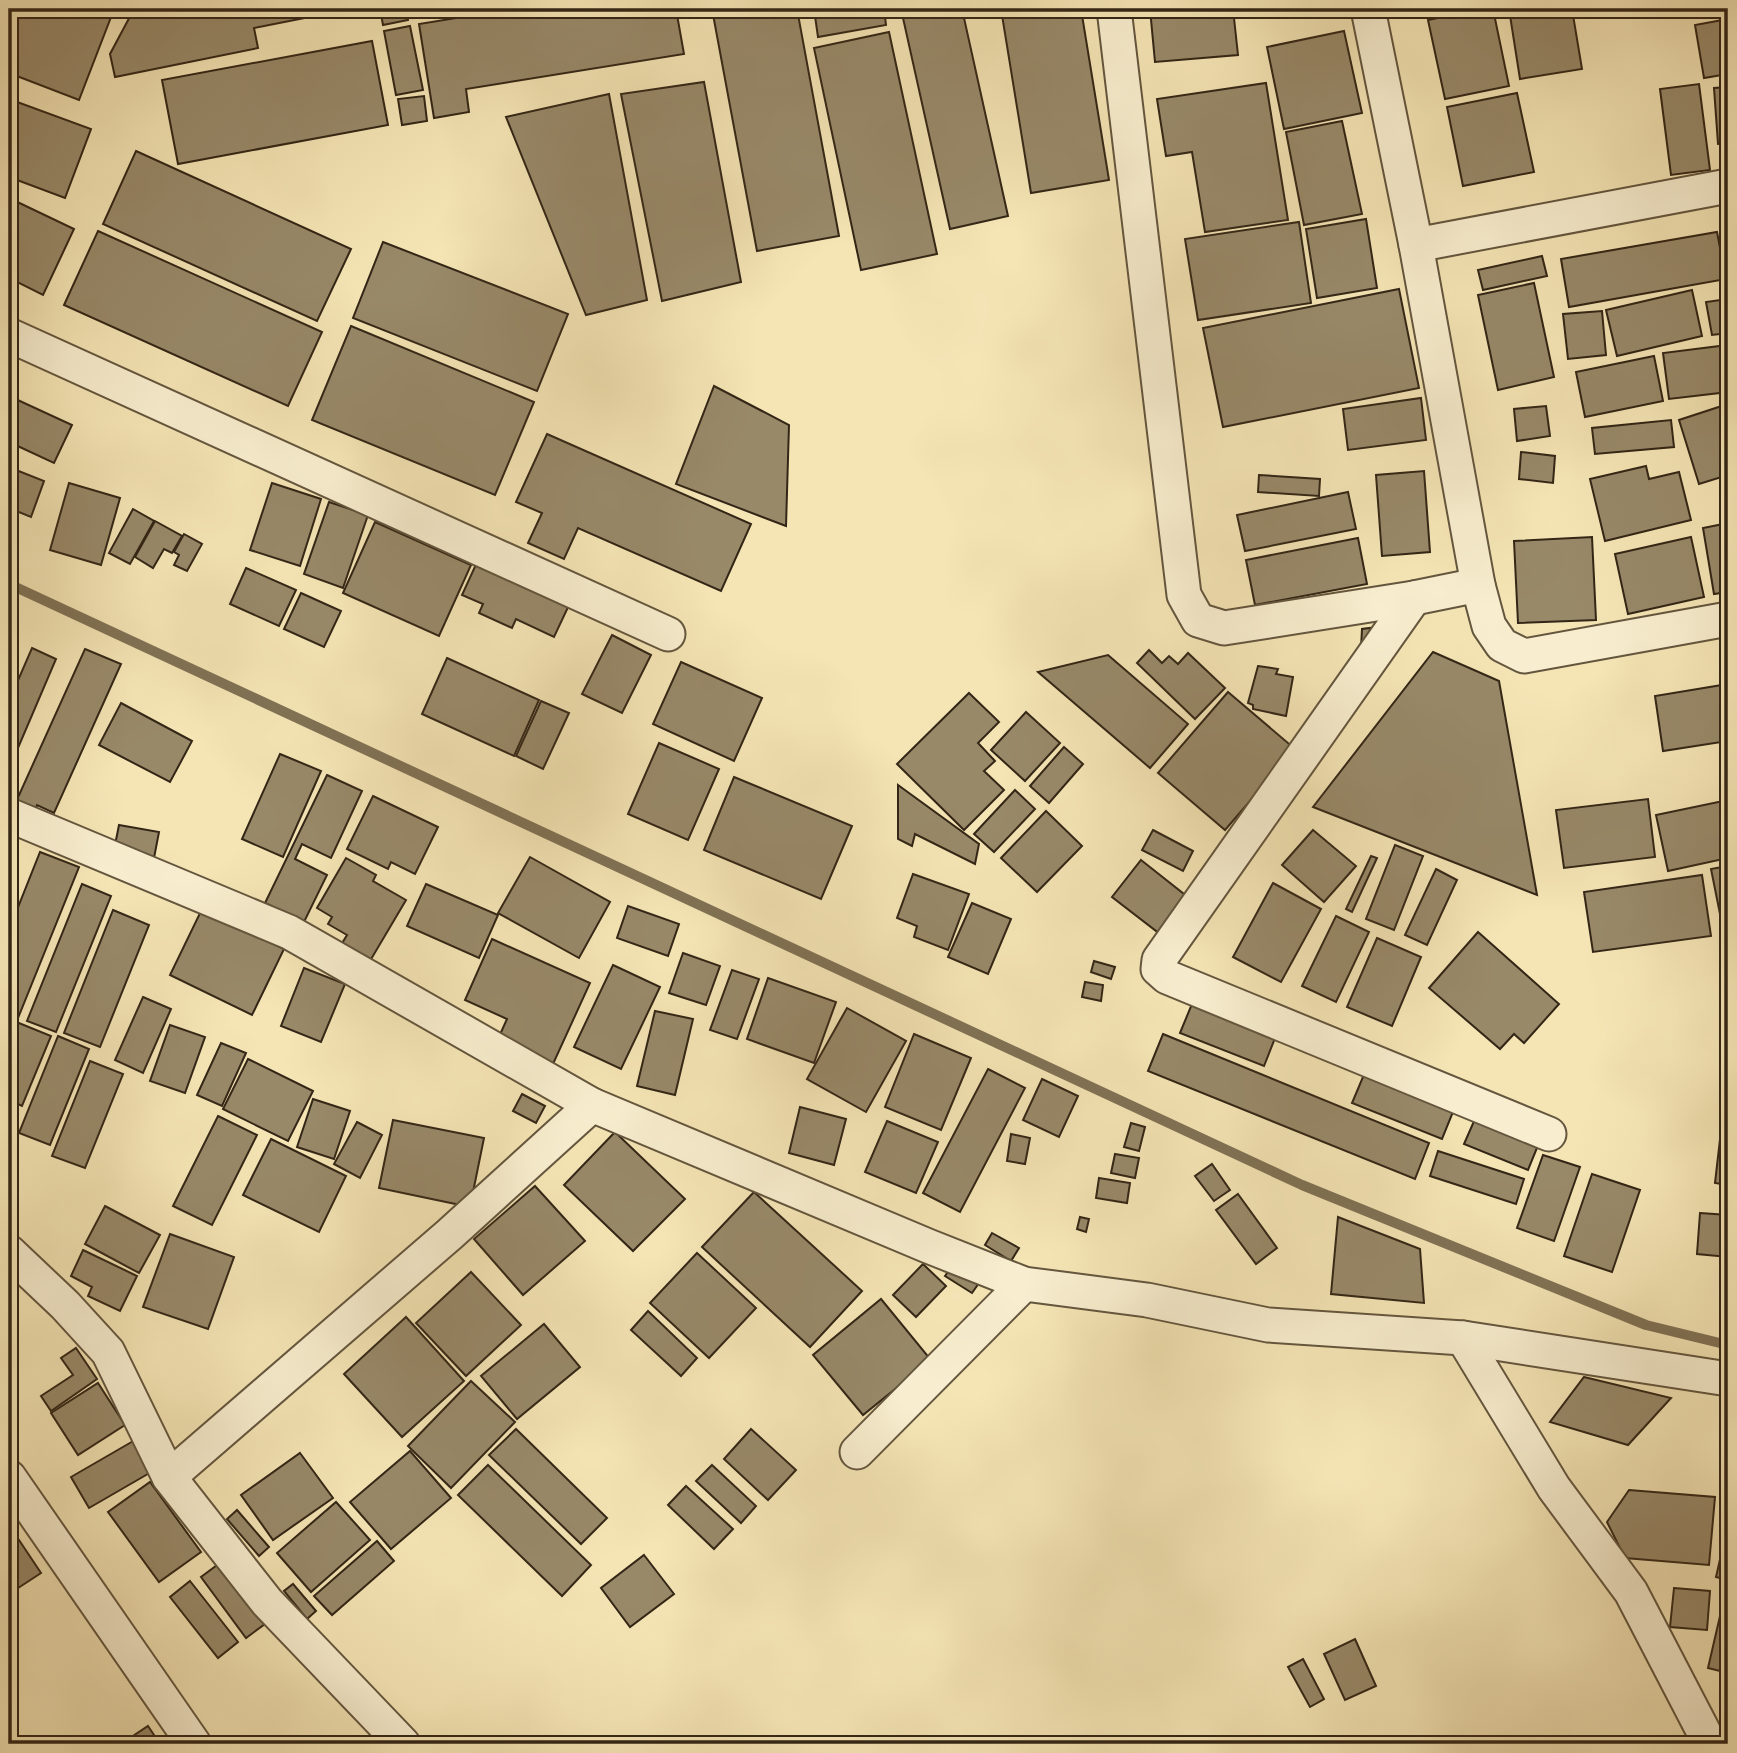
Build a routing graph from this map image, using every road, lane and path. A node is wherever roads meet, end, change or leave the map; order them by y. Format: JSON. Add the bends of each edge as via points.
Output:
{"nodes":[{"id":1,"x":1114,"y":9,"type":"edge"},
{"id":2,"x":1368,"y":9,"type":"edge"},
{"id":3,"x":1728,"y":186,"type":"edge"},
{"id":4,"x":1416,"y":245,"type":"junction"},
{"id":5,"x":9,"y":335,"type":"edge"},
{"id":6,"x":1478,"y":585,"type":"junction"},
{"id":7,"x":1414,"y":598,"type":"junction"},
{"id":8,"x":1728,"y":619,"type":"edge"},
{"id":9,"x":668,"y":634,"type":"dead end"},
{"id":10,"x":9,"y":815,"type":"edge"},
{"id":11,"x":592,"y":1105,"type":"junction"},
{"id":12,"x":1549,"y":1134,"type":"dead end"},
{"id":13,"x":9,"y":1252,"type":"edge"},
{"id":14,"x":1024,"y":1284,"type":"junction"},
{"id":15,"x":1463,"y":1338,"type":"junction"},
{"id":16,"x":1728,"y":1379,"type":"edge"},
{"id":17,"x":857,"y":1452,"type":"dead end"},
{"id":18,"x":9,"y":1477,"type":"edge"},
{"id":19,"x":169,"y":1477,"type":"junction"},
{"id":20,"x":194,"y":1744,"type":"edge"},
{"id":21,"x":403,"y":1744,"type":"edge"},
{"id":22,"x":1710,"y":1744,"type":"edge"}],
"edges":[{"from":1,"to":7,"type":"street","via":[[1184,595],[1198,620],[1224,628]]},
{"from":2,"to":4,"type":"street"},
{"from":3,"to":4,"type":"street"},
{"from":4,"to":6,"type":"street"},
{"from":5,"to":9,"type":"street"},
{"from":6,"to":7,"type":"street"},
{"from":6,"to":8,"type":"street","via":[[1489,626],[1502,645],[1524,656]]},
{"from":7,"to":12,"type":"street","via":[[1159,960],[1158,969],[1167,977]]},
{"from":10,"to":11,"type":"street","via":[[289,932]]},
{"from":11,"to":14,"type":"street"},
{"from":11,"to":19,"type":"street"},
{"from":13,"to":19,"type":"street","via":[[108,1352]]},
{"from":14,"to":15,"type":"street","via":[[1147,1300],[1268,1325]]},
{"from":14,"to":17,"type":"street"},
{"from":15,"to":16,"type":"street"},
{"from":15,"to":22,"type":"street","via":[[1554,1488],[1631,1592]]},
{"from":18,"to":20,"type":"street"},
{"from":19,"to":21,"type":"street","via":[[267,1602]]}]}
